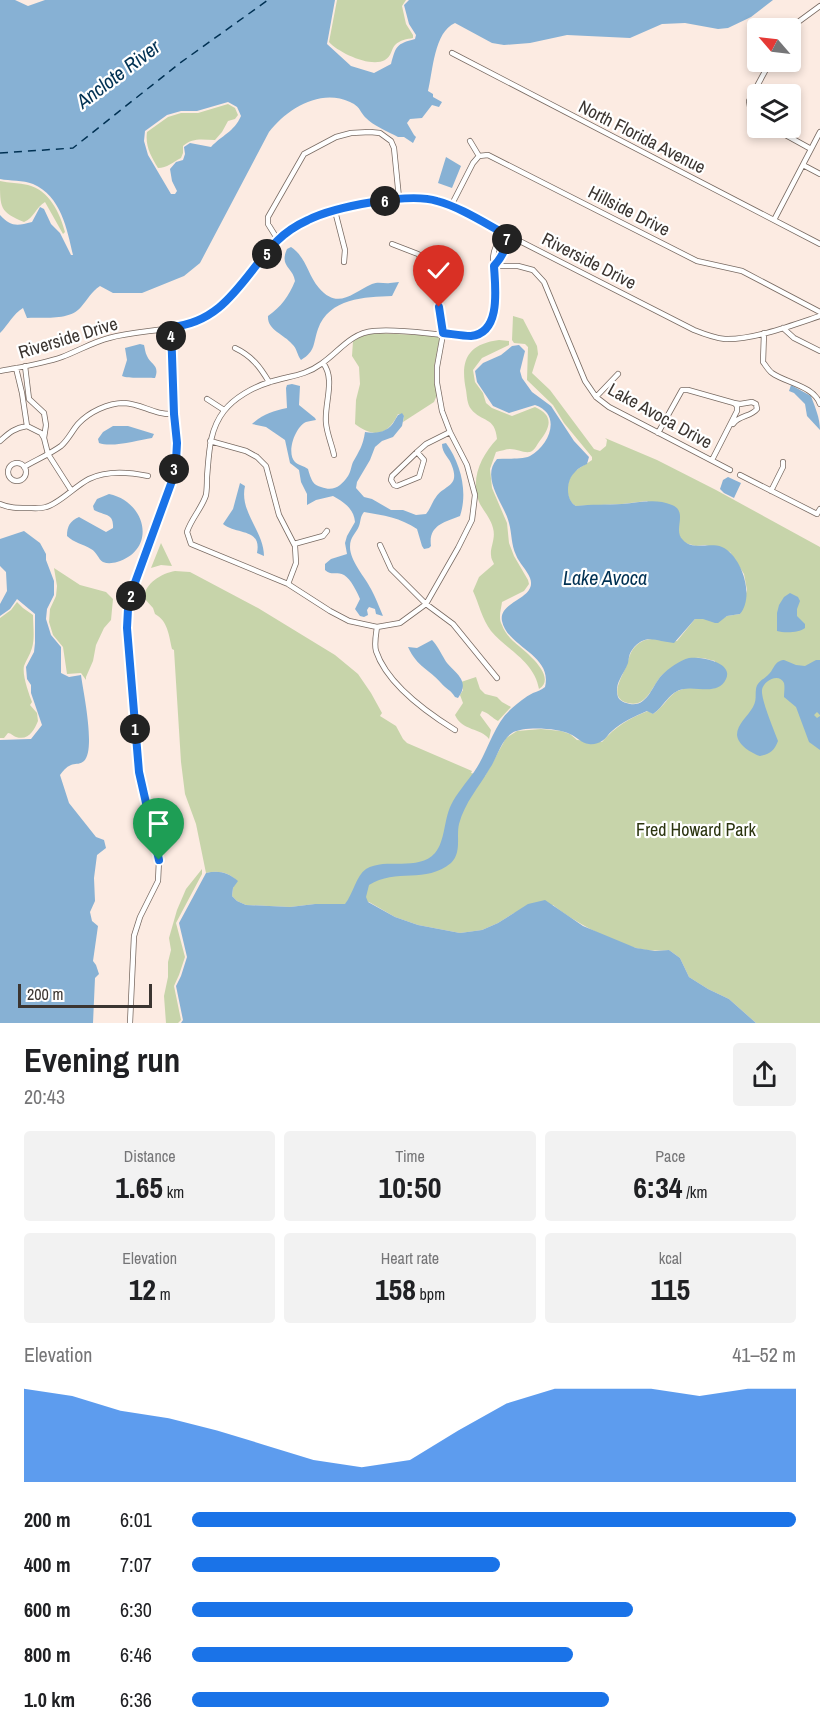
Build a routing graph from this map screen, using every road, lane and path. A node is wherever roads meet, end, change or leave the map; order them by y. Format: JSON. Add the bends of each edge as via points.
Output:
{"nodes":[{"id":1,"x":820,"y":6,"type":"edge"},
{"id":2,"x":801,"y":20,"type":"edge"},
{"id":3,"x":452,"y":53,"type":"dead end"},
{"id":4,"x":820,"y":132,"type":"edge"},
{"id":5,"x":791,"y":138,"type":"edge"},
{"id":6,"x":470,"y":141,"type":"dead end"},
{"id":7,"x":811,"y":149,"type":"junction"},
{"id":8,"x":479,"y":156,"type":"junction"},
{"id":9,"x":803,"y":165,"type":"junction"},
{"id":10,"x":820,"y":174,"type":"edge"},
{"id":11,"x":399,"y":198,"type":"junction"},
{"id":12,"x":451,"y":206,"type":"junction"},
{"id":13,"x":335,"y":211,"type":"junction"},
{"id":14,"x":774,"y":220,"type":"junction"},
{"id":15,"x":507,"y":235,"type":"junction"},
{"id":16,"x":278,"y":240,"type":"junction"},
{"id":17,"x":392,"y":243,"type":"dead end"},
{"id":18,"x":820,"y":244,"type":"edge"},
{"id":19,"x":344,"y":262,"type":"dead end"},
{"id":20,"x":494,"y":266,"type":"junction"},
{"id":21,"x":820,"y":314,"type":"edge"},
{"id":22,"x":171,"y":327,"type":"junction"},
{"id":23,"x":783,"y":328,"type":"junction"},
{"id":24,"x":443,"y":333,"type":"junction"},
{"id":25,"x":764,"y":333,"type":"junction"},
{"id":26,"x":235,"y":348,"type":"dead end"},
{"id":27,"x":820,"y":351,"type":"edge"},
{"id":28,"x":323,"y":363,"type":"junction"},
{"id":29,"x":25,"y":366,"type":"junction"},
{"id":30,"x":16,"y":368,"type":"junction"},
{"id":31,"x":0,"y":371,"type":"edge"},
{"id":32,"x":618,"y":374,"type":"dead end"},
{"id":33,"x":269,"y":382,"type":"junction"},
{"id":34,"x":596,"y":397,"type":"junction"},
{"id":35,"x":207,"y":399,"type":"dead end"},
{"id":36,"x":734,"y":403,"type":"junction"},
{"id":37,"x":820,"y":404,"type":"edge"},
{"id":38,"x":224,"y":410,"type":"junction"},
{"id":39,"x":174,"y":414,"type":"junction"},
{"id":40,"x":27,"y":426,"type":"junction"},
{"id":41,"x":729,"y":428,"type":"junction"},
{"id":42,"x":450,"y":432,"type":"junction"},
{"id":43,"x":658,"y":433,"type":"junction"},
{"id":44,"x":44,"y":438,"type":"junction"},
{"id":45,"x":0,"y":441,"type":"edge"},
{"id":46,"x":210,"y":441,"type":"junction"},
{"id":47,"x":417,"y":452,"type":"junction"},
{"id":48,"x":48,"y":454,"type":"junction"},
{"id":49,"x":334,"y":455,"type":"dead end"},
{"id":50,"x":712,"y":460,"type":"junction"},
{"id":51,"x":783,"y":462,"type":"dead end"},
{"id":52,"x":24,"y":467,"type":"junction"},
{"id":53,"x":730,"y":470,"type":"dead end"},
{"id":54,"x":740,"y":475,"type":"dead end"},
{"id":55,"x":148,"y":476,"type":"dead end"},
{"id":56,"x":71,"y":490,"type":"junction"},
{"id":57,"x":771,"y":491,"type":"junction"},
{"id":58,"x":0,"y":504,"type":"edge"},
{"id":59,"x":820,"y":509,"type":"edge"},
{"id":60,"x":327,"y":531,"type":"dead end"},
{"id":61,"x":294,"y":544,"type":"junction"},
{"id":62,"x":380,"y":545,"type":"dead end"},
{"id":63,"x":288,"y":584,"type":"junction"},
{"id":64,"x":426,"y":604,"type":"junction"},
{"id":65,"x":377,"y":627,"type":"junction"},
{"id":66,"x":497,"y":678,"type":"dead end"},
{"id":67,"x":455,"y":730,"type":"dead end"},
{"id":68,"x":129,"y":1023,"type":"edge"}],
"edges":[{"from":1,"to":2,"type":"street"},
{"from":3,"to":14,"type":"street","name":"North Florida Avenue"},
{"from":4,"to":7,"type":"street"},
{"from":5,"to":7,"type":"street"},
{"from":6,"to":8,"type":"street"},
{"from":7,"to":9,"type":"street"},
{"from":8,"to":12,"type":"street"},
{"from":8,"to":21,"type":"street","name":"Hillside Drive","via":[[488,155],[697,261],[742,271]]},
{"from":9,"to":10,"type":"street"},
{"from":9,"to":14,"type":"street"},
{"from":11,"to":12,"type":"street","name":"Riverside Drive","via":[[421,198]]},
{"from":11,"to":13,"type":"street","name":"Riverside Drive"},
{"from":11,"to":16,"type":"street","via":[[394,148],[388,138],[370,132],[336,137],[304,154],[268,217]]},
{"from":12,"to":15,"type":"street","name":"Riverside Drive"},
{"from":13,"to":16,"type":"street","name":"Riverside Drive","via":[[307,220]]},
{"from":13,"to":19,"type":"street","via":[[345,250]]},
{"from":14,"to":18,"type":"street","name":"North Florida Avenue"},
{"from":15,"to":20,"type":"street","via":[[508,243]]},
{"from":15,"to":20,"type":"street","via":[[499,240],[492,257]]},
{"from":15,"to":25,"type":"street","name":"Riverside Drive","via":[[704,334],[726,339]]},
{"from":16,"to":22,"type":"street","name":"Riverside Drive","via":[[216,311],[184,326]]},
{"from":17,"to":24,"type":"street","via":[[418,254],[431,272]]},
{"from":20,"to":24,"type":"street","via":[[496,302],[487,327],[473,336]]},
{"from":20,"to":34,"type":"street","name":"Lake Avoca Drive","via":[[533,270],[544,282],[585,381]]},
{"from":21,"to":23,"type":"street","name":"Riverside Drive"},
{"from":22,"to":29,"type":"street","name":"Riverside Drive","via":[[107,338],[63,357]]},
{"from":22,"to":39,"type":"street"},
{"from":23,"to":25,"type":"street","name":"Riverside Drive"},
{"from":23,"to":27,"type":"street"},
{"from":24,"to":28,"type":"street","via":[[362,333]]},
{"from":24,"to":42,"type":"street","via":[[437,383]]},
{"from":25,"to":37,"type":"street","via":[[763,362],[772,373],[809,391]]},
{"from":26,"to":33,"type":"street","via":[[257,363]]},
{"from":28,"to":33,"type":"street","via":[[309,372]]},
{"from":28,"to":49,"type":"street","via":[[328,369],[326,423]]},
{"from":29,"to":30,"type":"street","name":"Riverside Drive"},
{"from":29,"to":44,"type":"street","via":[[29,399],[46,417]]},
{"from":30,"to":31,"type":"street","name":"Riverside Drive"},
{"from":30,"to":40,"type":"street"},
{"from":32,"to":34,"type":"street"},
{"from":33,"to":38,"type":"street","via":[[244,393]]},
{"from":34,"to":43,"type":"street","name":"Lake Avoca Drive"},
{"from":35,"to":38,"type":"street"},
{"from":36,"to":41,"type":"street","via":[[737,411]]},
{"from":36,"to":41,"type":"street","via":[[752,402],[757,409]]},
{"from":36,"to":43,"type":"street","via":[[682,390]]},
{"from":38,"to":46,"type":"street"},
{"from":39,"to":48,"type":"street","via":[[124,404],[99,409]]},
{"from":39,"to":68,"type":"street","via":[[177,443],[172,481],[128,609],[139,772],[159,860],[158,881],[134,936]]},
{"from":40,"to":44,"type":"street"},
{"from":40,"to":45,"type":"street","via":[[10,431]]},
{"from":41,"to":50,"type":"street"},
{"from":42,"to":47,"type":"street"},
{"from":42,"to":64,"type":"street","via":[[467,465],[475,495],[472,520]]},
{"from":43,"to":50,"type":"street","name":"Lake Avoca Drive"},
{"from":44,"to":48,"type":"street"},
{"from":46,"to":61,"type":"street","via":[[241,449],[262,461],[269,473],[279,515]]},
{"from":46,"to":63,"type":"street","via":[[206,495],[189,525],[191,544]]},
{"from":47,"to":47,"type":"street","via":[[392,476],[394,485],[419,477],[424,460]]},
{"from":48,"to":52,"type":"street"},
{"from":48,"to":56,"type":"street"},
{"from":50,"to":53,"type":"street","name":"Lake Avoca Drive"},
{"from":51,"to":57,"type":"street"},
{"from":52,"to":52,"type":"street","via":[[18,463],[10,465],[10,478],[22,480]]},
{"from":54,"to":57,"type":"street"},
{"from":55,"to":56,"type":"street","via":[[129,472],[103,474]]},
{"from":56,"to":58,"type":"street","via":[[45,507],[14,508]]},
{"from":57,"to":59,"type":"street","via":[[817,514]]},
{"from":60,"to":61,"type":"street","via":[[323,536]]},
{"from":61,"to":63,"type":"street","via":[[296,563]]},
{"from":62,"to":64,"type":"street","via":[[391,569]]},
{"from":63,"to":65,"type":"street","via":[[349,621]]},
{"from":64,"to":65,"type":"street","via":[[400,623]]},
{"from":64,"to":66,"type":"street","via":[[453,624]]},
{"from":65,"to":67,"type":"street","via":[[375,648],[382,664],[418,705]]}]}
